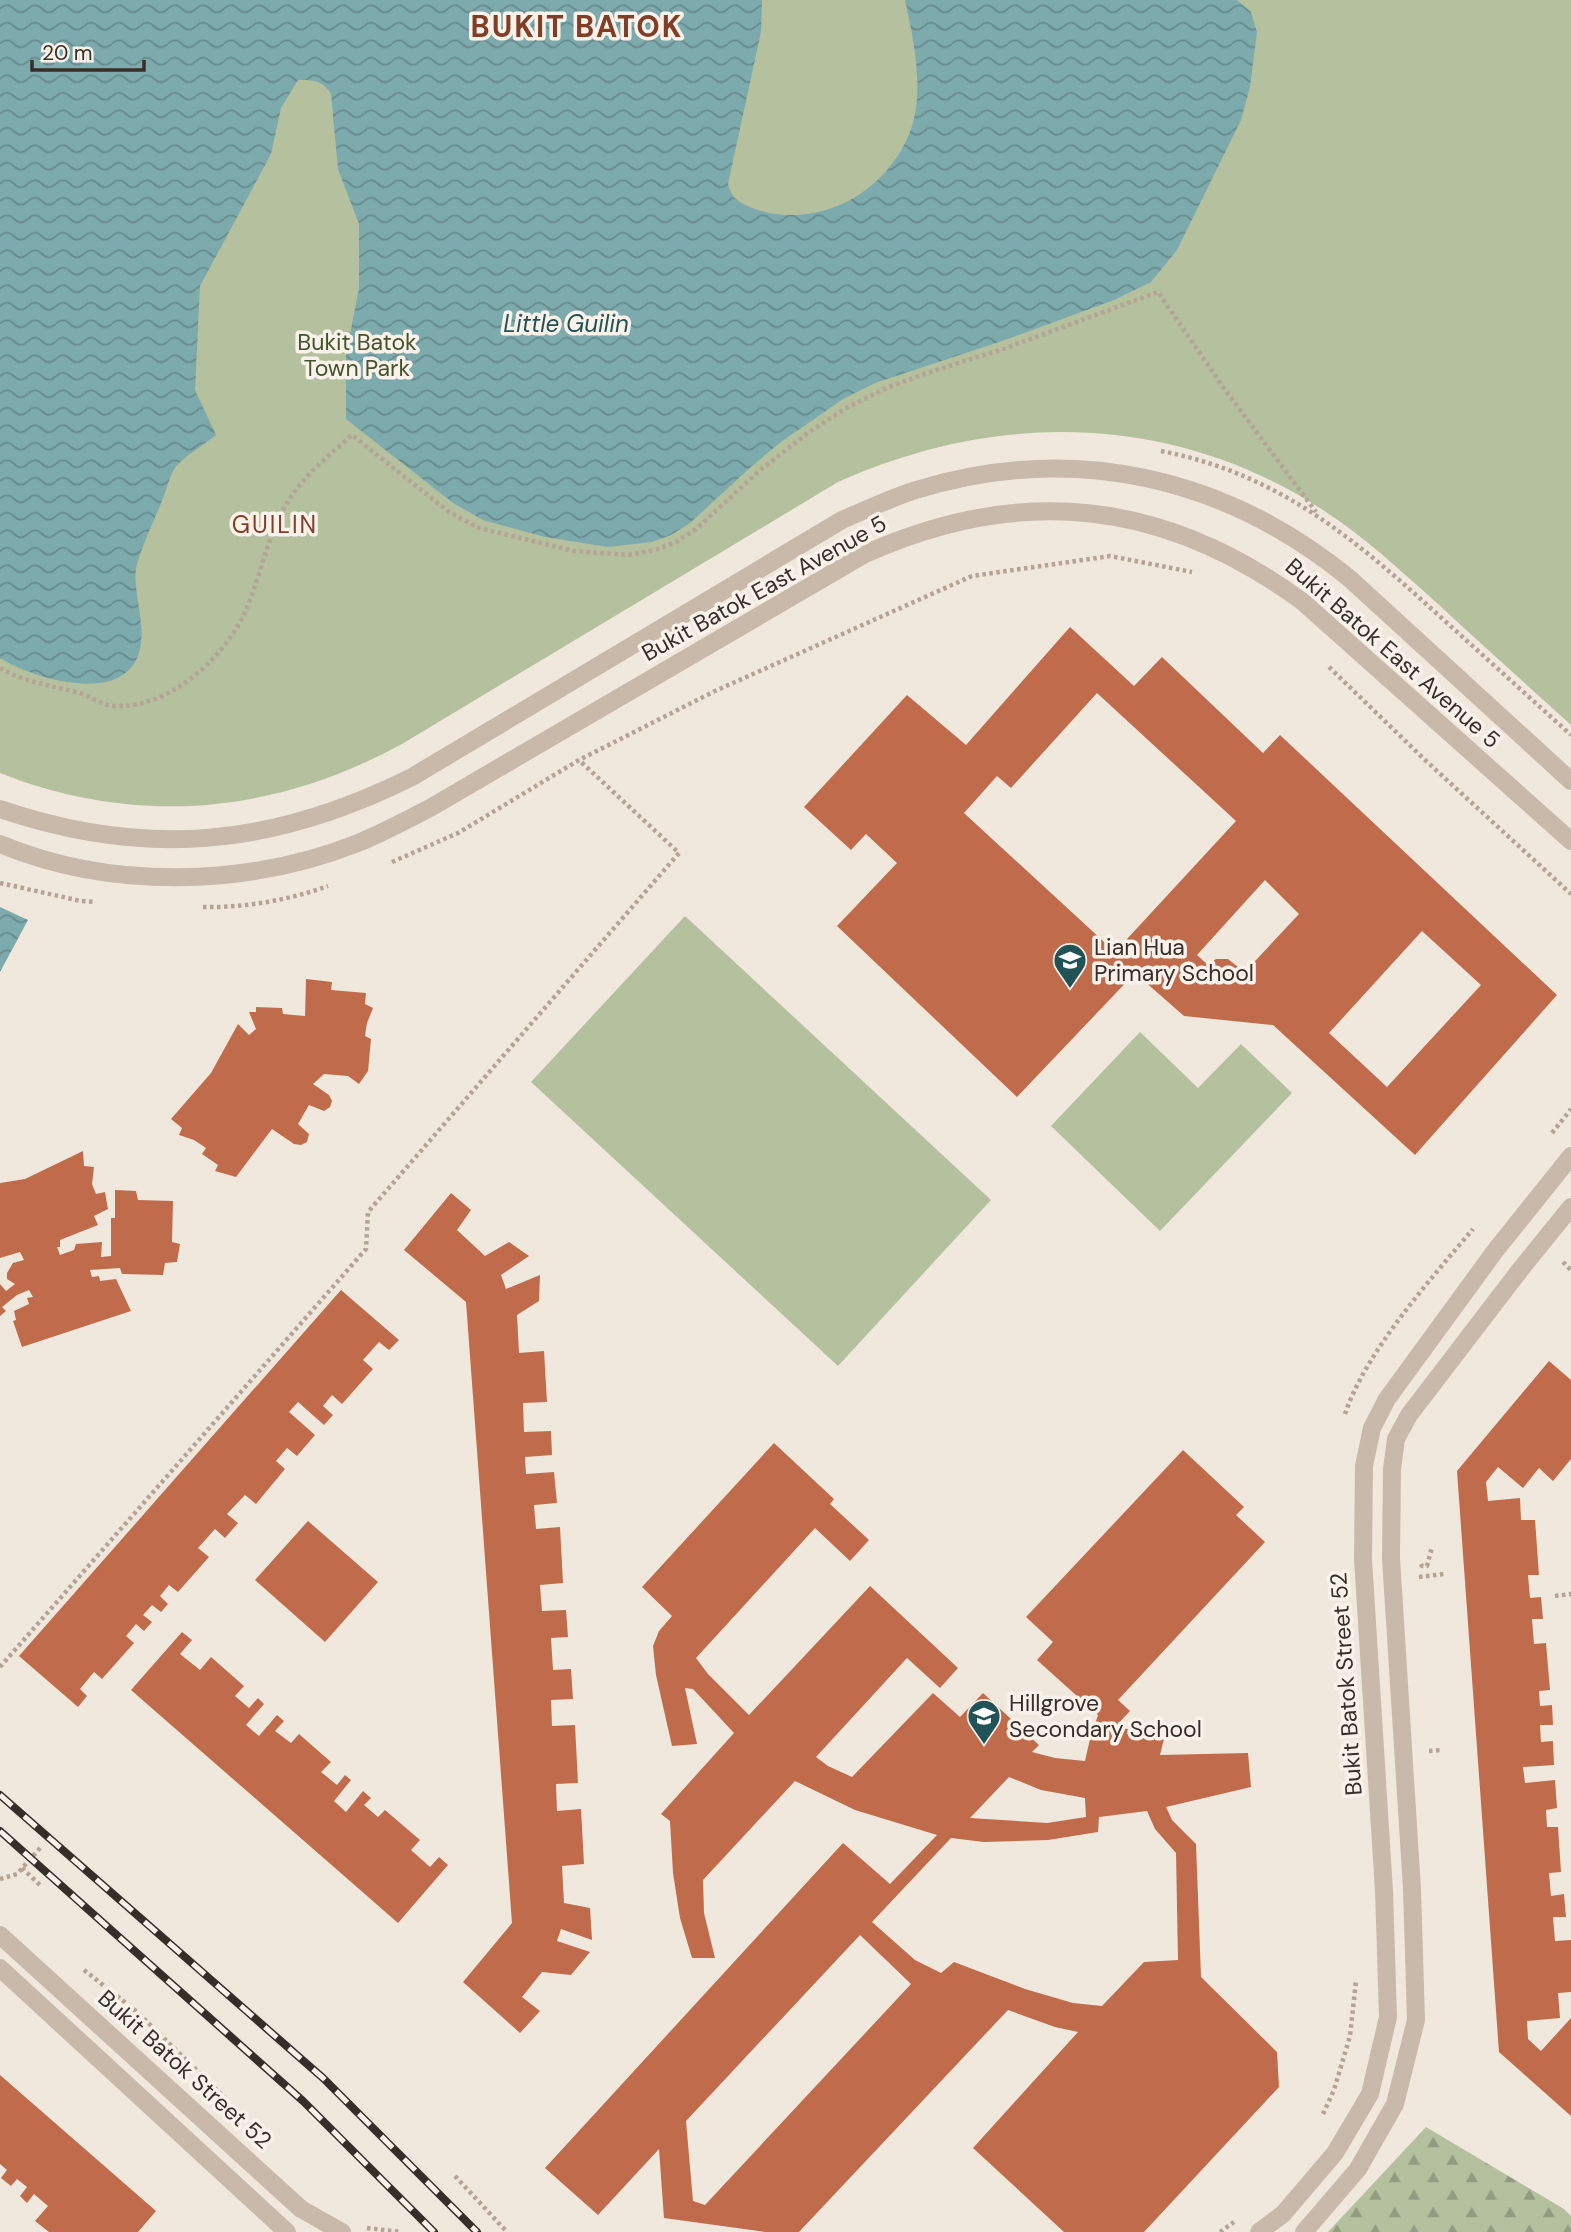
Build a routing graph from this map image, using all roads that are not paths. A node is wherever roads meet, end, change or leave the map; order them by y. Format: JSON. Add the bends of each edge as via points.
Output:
{"nodes":[{"id":1,"x":1571,"y":781,"type":"edge"},
{"id":2,"x":0,"y":809,"type":"edge"},
{"id":3,"x":1571,"y":841,"type":"edge"},
{"id":4,"x":0,"y":844,"type":"edge"},
{"id":5,"x":1571,"y":1156,"type":"edge"},
{"id":6,"x":1571,"y":1207,"type":"edge"},
{"id":7,"x":0,"y":1935,"type":"edge"},
{"id":8,"x":0,"y":1968,"type":"edge"},
{"id":9,"x":286,"y":2232,"type":"edge"},
{"id":10,"x":342,"y":2232,"type":"edge"},
{"id":11,"x":1259,"y":2232,"type":"edge"},
{"id":12,"x":1304,"y":2232,"type":"edge"}],
"edges":[{"from":1,"to":2,"type":"street","name":"Bukit Batok East Avenue 5","via":[[1349,578],[1287,533],[1218,499],[1144,477],[1067,468],[990,473],[926,487],[842,520],[412,777],[341,809],[266,830],[172,840],[111,837]]},
{"from":3,"to":4,"type":"street","name":"Bukit Batok East Avenue 5","via":[[1276,582],[1219,549],[1167,529],[1124,518],[1024,511],[958,521],[864,554],[430,808],[330,853],[246,872],[161,876],[76,867],[34,858]]},
{"from":5,"to":11,"type":"street","name":"Bukit Batok Street 52","via":[[1495,1251],[1387,1399],[1372,1428],[1364,1466],[1363,1559],[1388,2017],[1370,2094],[1335,2153],[1283,2214]]},
{"from":6,"to":12,"type":"street","via":[[1409,1415],[1396,1439],[1391,1558],[1416,2020],[1395,2104],[1358,2169]]},
{"from":7,"to":10,"type":"street","name":"Bukit Batok Street 52","via":[[301,2209]]},
{"from":8,"to":9,"type":"street"}]}
